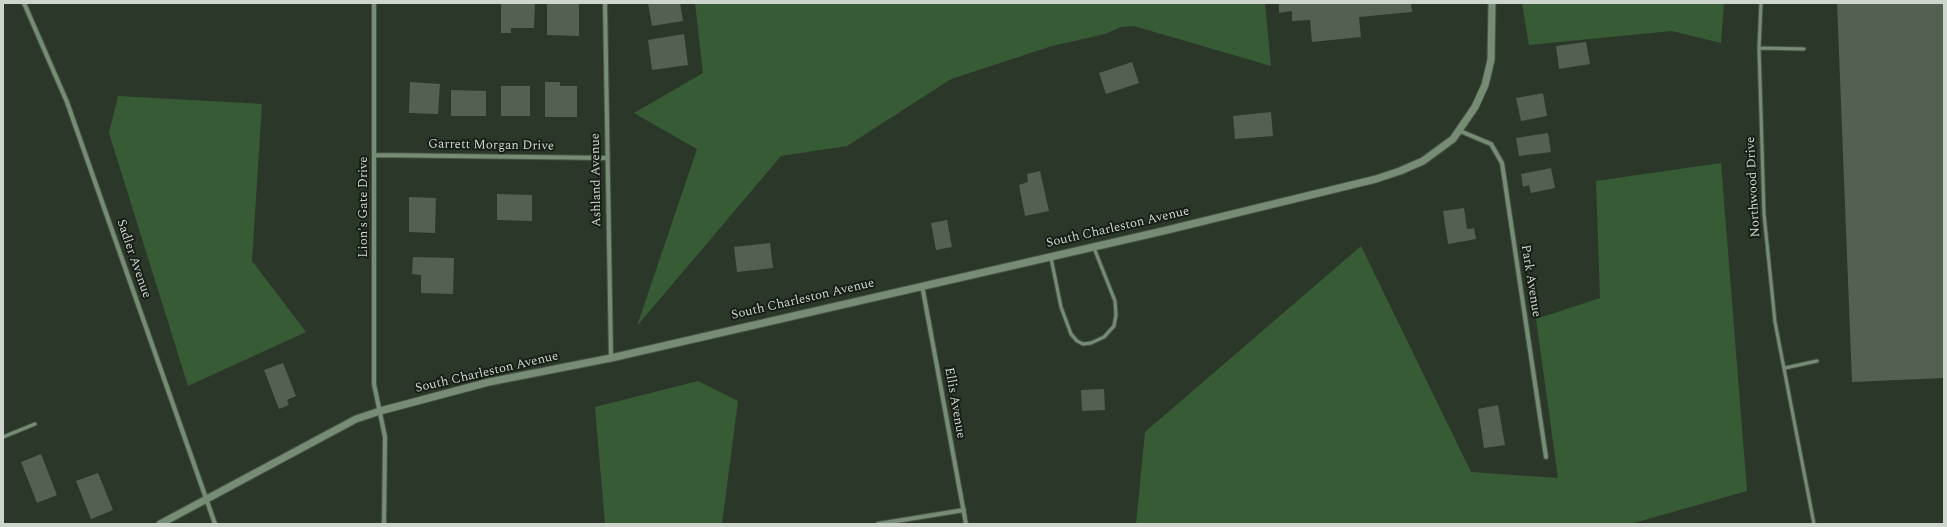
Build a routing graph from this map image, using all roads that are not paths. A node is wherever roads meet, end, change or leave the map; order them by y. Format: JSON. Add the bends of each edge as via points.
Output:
{"nodes":[{"id":1,"x":24,"y":3,"type":"edge"},
{"id":2,"x":374,"y":3,"type":"edge"},
{"id":3,"x":606,"y":3,"type":"edge"},
{"id":4,"x":1492,"y":3,"type":"edge"},
{"id":5,"x":1761,"y":3,"type":"edge"},
{"id":6,"x":1759,"y":48,"type":"junction"},
{"id":7,"x":1804,"y":49,"type":"dead end"},
{"id":8,"x":1460,"y":131,"type":"junction"},
{"id":9,"x":375,"y":156,"type":"junction"},
{"id":10,"x":607,"y":158,"type":"junction"},
{"id":11,"x":1093,"y":246,"type":"junction"},
{"id":12,"x":1050,"y":256,"type":"junction"},
{"id":13,"x":922,"y":285,"type":"junction"},
{"id":14,"x":611,"y":358,"type":"junction"},
{"id":15,"x":1817,"y":361,"type":"dead end"},
{"id":16,"x":1785,"y":368,"type":"junction"},
{"id":17,"x":380,"y":411,"type":"junction"},
{"id":18,"x":35,"y":424,"type":"dead end"},
{"id":19,"x":3,"y":437,"type":"edge"},
{"id":20,"x":1546,"y":457,"type":"dead end"},
{"id":21,"x":206,"y":500,"type":"junction"},
{"id":22,"x":964,"y":510,"type":"junction"},
{"id":23,"x":160,"y":524,"type":"edge"},
{"id":24,"x":215,"y":524,"type":"edge"},
{"id":25,"x":384,"y":524,"type":"edge"},
{"id":26,"x":878,"y":524,"type":"edge"},
{"id":27,"x":966,"y":524,"type":"edge"},
{"id":28,"x":1814,"y":524,"type":"edge"}],
"edges":[{"from":1,"to":21,"type":"street","name":"Sadler Avenue","via":[[67,102]]},
{"from":2,"to":9,"type":"street","name":"Lion's Gate Drive"},
{"from":3,"to":10,"type":"street","name":"Ashland Avenue"},
{"from":4,"to":8,"type":"street","name":"South Charleston Avenue","via":[[1491,60],[1485,86]]},
{"from":5,"to":6,"type":"lane","name":"Northwood Drive"},
{"from":6,"to":7,"type":"lane"},
{"from":6,"to":16,"type":"lane","name":"Northwood Drive","via":[[1764,214],[1774,322]]},
{"from":8,"to":11,"type":"street","name":"South Charleston Avenue","via":[[1423,161],[1376,179]]},
{"from":8,"to":20,"type":"street","name":"Park Avenue","via":[[1491,144],[1502,163]]},
{"from":9,"to":10,"type":"street","name":"Garrett Morgan Drive"},
{"from":9,"to":17,"type":"street","name":"Lion's Gate Drive","via":[[374,384]]},
{"from":10,"to":14,"type":"street","name":"Ashland Avenue"},
{"from":11,"to":12,"type":"street","name":"South Charleston Avenue"},
{"from":11,"to":12,"type":"lane","via":[[1115,301],[1116,315],[1114,326],[1104,337],[1091,343],[1083,344],[1071,334],[1061,307]]},
{"from":12,"to":13,"type":"street","name":"South Charleston Avenue"},
{"from":13,"to":14,"type":"street","name":"South Charleston Avenue"},
{"from":13,"to":22,"type":"street","name":"Ellis Avenue"},
{"from":14,"to":17,"type":"street","name":"South Charleston Avenue","via":[[489,382]]},
{"from":15,"to":16,"type":"lane"},
{"from":16,"to":28,"type":"lane","name":"Northwood Drive"},
{"from":17,"to":21,"type":"street","name":"South Charleston Avenue","via":[[356,419]]},
{"from":17,"to":25,"type":"street","name":"Lion's Gate Drive","via":[[386,437]]},
{"from":18,"to":19,"type":"lane"},
{"from":21,"to":23,"type":"street","name":"South Charleston Avenue"},
{"from":21,"to":24,"type":"street","name":"Sadler Avenue"},
{"from":22,"to":26,"type":"street"},
{"from":22,"to":27,"type":"street","name":"Ellis Avenue"}]}
